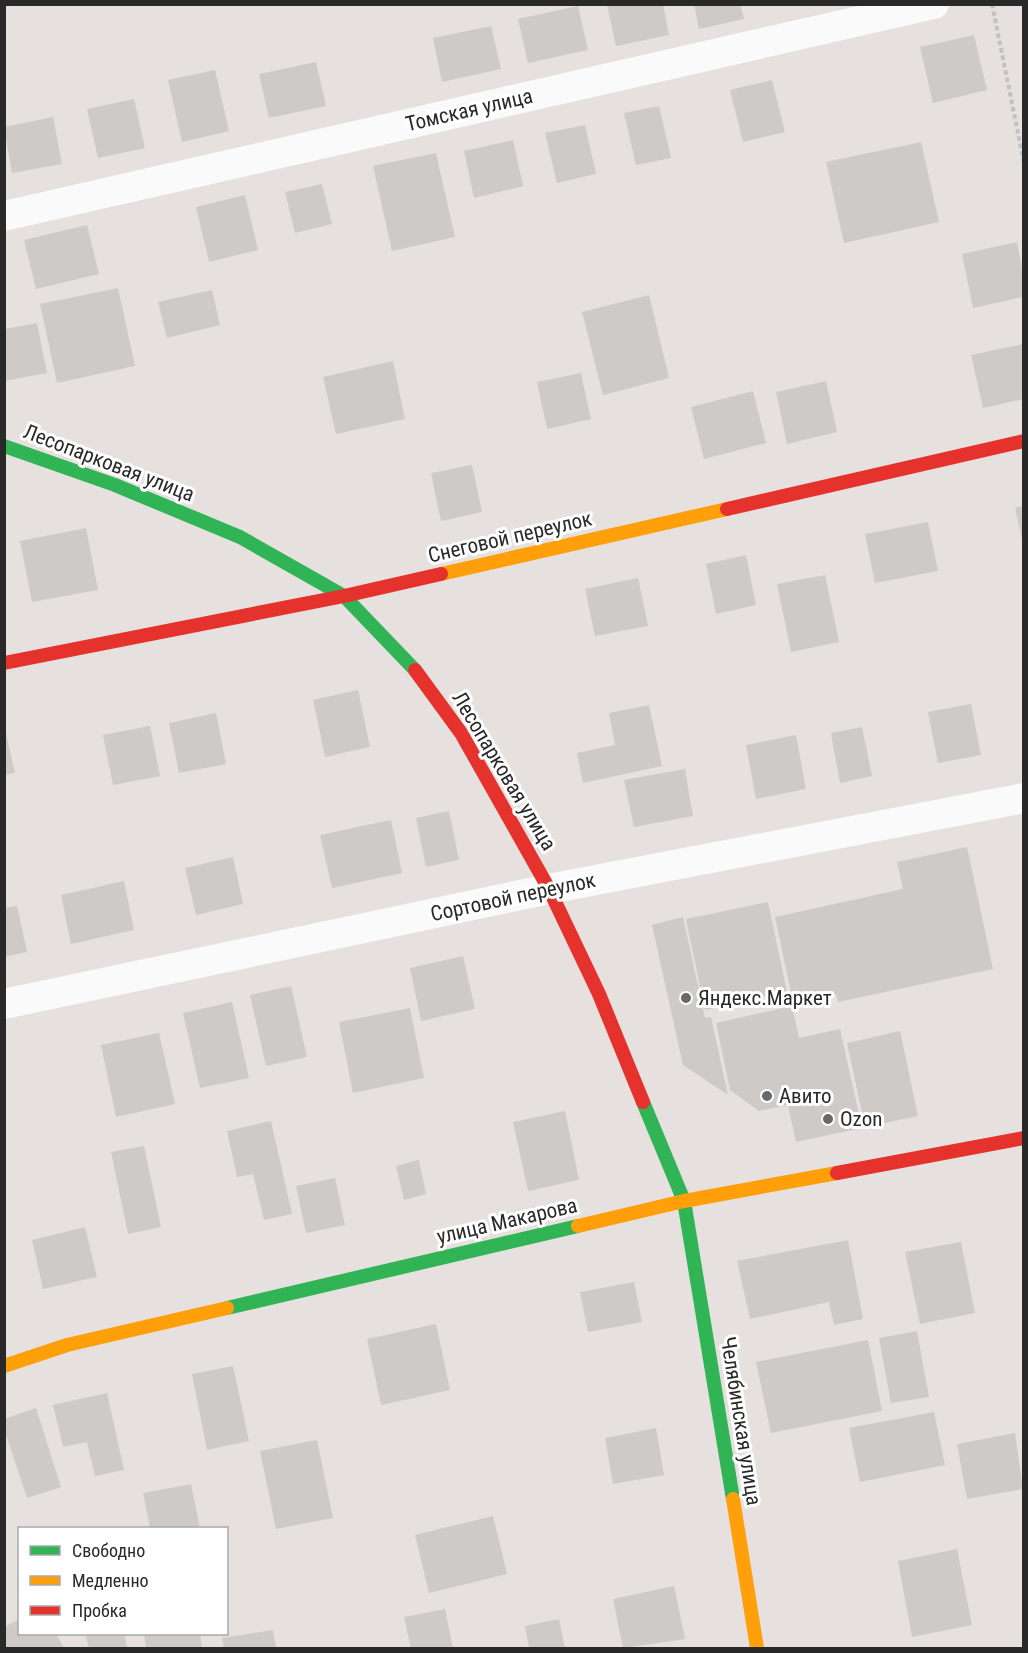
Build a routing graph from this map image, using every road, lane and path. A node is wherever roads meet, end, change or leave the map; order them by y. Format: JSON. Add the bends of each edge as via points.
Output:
{"nodes":[{"id":1,"x":934,"y":4,"type":"edge"},
{"id":2,"x":992,"y":4,"type":"edge"},
{"id":3,"x":1023,"y":163,"type":"edge"},
{"id":4,"x":4,"y":216,"type":"edge"},
{"id":5,"x":1023,"y":441,"type":"edge"},
{"id":6,"x":4,"y":446,"type":"edge"},
{"id":7,"x":344,"y":596,"type":"junction"},
{"id":8,"x":4,"y":663,"type":"edge"},
{"id":9,"x":1023,"y":798,"type":"edge"},
{"id":10,"x":549,"y":889,"type":"junction"},
{"id":11,"x":4,"y":1004,"type":"edge"},
{"id":12,"x":1023,"y":1138,"type":"edge"},
{"id":13,"x":684,"y":1201,"type":"junction"},
{"id":14,"x":4,"y":1365,"type":"edge"},
{"id":15,"x":757,"y":1648,"type":"edge"}],
"edges":[{"from":1,"to":4,"type":"street","name":"Томская улица"},
{"from":2,"to":3,"type":"path"},
{"from":5,"to":7,"type":"street","name":"Снеговой переулок"},
{"from":6,"to":7,"type":"street","name":"Лесопарковая улица","via":[[115,484],[240,537]]},
{"from":7,"to":8,"type":"street","name":"Снеговой переулок"},
{"from":7,"to":10,"type":"street","name":"Лесопарковая улица","via":[[413,668],[461,733]]},
{"from":9,"to":10,"type":"street","name":"Сортовой переулок"},
{"from":10,"to":11,"type":"street","name":"Сортовой переулок"},
{"from":10,"to":13,"type":"street","name":"Лесопарковая улица","via":[[599,994]]},
{"from":12,"to":13,"type":"street","name":"улица Макарова"},
{"from":13,"to":14,"type":"street","name":"улица Макарова","via":[[67,1346]]},
{"from":13,"to":15,"type":"street","name":"Челябинская улица"}]}
